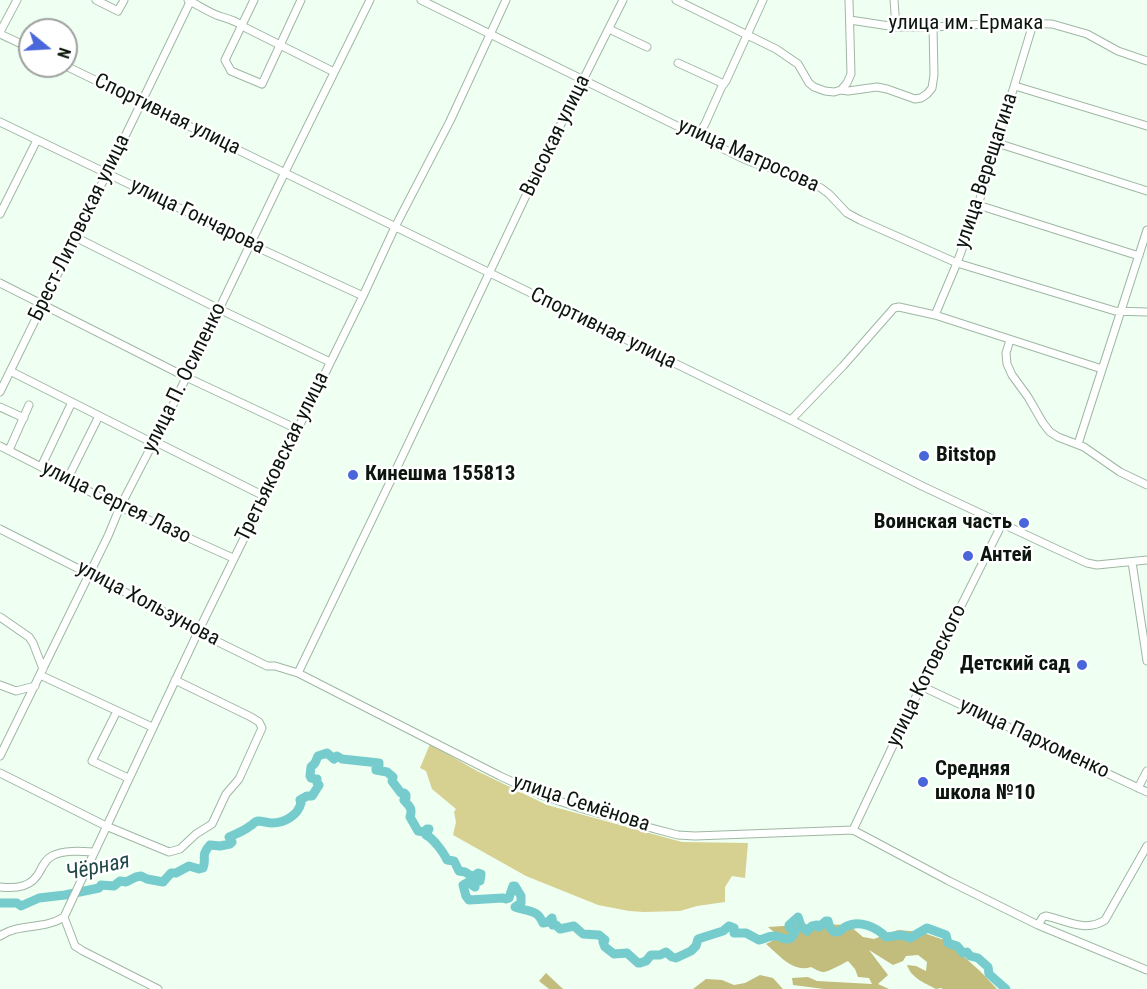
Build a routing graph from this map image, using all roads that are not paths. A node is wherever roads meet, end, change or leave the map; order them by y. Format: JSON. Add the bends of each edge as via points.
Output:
{"nodes":[{"id":1,"x":17,"y":0,"type":"edge"},
{"id":2,"x":96,"y":0,"type":"edge"},
{"id":3,"x":124,"y":0,"type":"edge"},
{"id":4,"x":190,"y":0,"type":"edge"},
{"id":5,"x":254,"y":0,"type":"edge"},
{"id":6,"x":301,"y":0,"type":"edge"},
{"id":7,"x":370,"y":0,"type":"edge"},
{"id":8,"x":421,"y":0,"type":"edge"},
{"id":9,"x":506,"y":0,"type":"edge"},
{"id":10,"x":623,"y":0,"type":"edge"},
{"id":11,"x":676,"y":0,"type":"edge"},
{"id":12,"x":763,"y":0,"type":"edge"},
{"id":13,"x":849,"y":0,"type":"edge"},
{"id":14,"x":894,"y":0,"type":"edge"},
{"id":15,"x":431,"y":2,"type":"edge"},
{"id":16,"x":690,"y":3,"type":"edge"},
{"id":17,"x":850,"y":20,"type":"junction"},
{"id":18,"x":242,"y":24,"type":"junction"},
{"id":19,"x":1033,"y":24,"type":"junction"},
{"id":20,"x":896,"y":27,"type":"junction"},
{"id":21,"x":933,"y":27,"type":"junction"},
{"id":22,"x":609,"y":29,"type":"junction"},
{"id":23,"x":0,"y":33,"type":"edge"},
{"id":24,"x":490,"y":34,"type":"junction"},
{"id":25,"x":747,"y":35,"type":"junction"},
{"id":26,"x":18,"y":42,"type":"edge"},
{"id":27,"x":280,"y":44,"type":"junction"},
{"id":28,"x":647,"y":47,"type":"dead end"},
{"id":29,"x":1147,"y":61,"type":"edge"},
{"id":30,"x":678,"y":63,"type":"dead end"},
{"id":31,"x":78,"y":72,"type":"edge"},
{"id":32,"x":334,"y":72,"type":"junction"},
{"id":33,"x":584,"y":80,"type":"junction"},
{"id":34,"x":724,"y":84,"type":"junction"},
{"id":35,"x":1015,"y":86,"type":"junction"},
{"id":36,"x":840,"y":90,"type":"junction"},
{"id":37,"x":141,"y":102,"type":"junction"},
{"id":38,"x":0,"y":122,"type":"edge"},
{"id":39,"x":1147,"y":126,"type":"edge"},
{"id":40,"x":698,"y":135,"type":"junction"},
{"id":41,"x":37,"y":140,"type":"junction"},
{"id":42,"x":997,"y":143,"type":"junction"},
{"id":43,"x":285,"y":172,"type":"junction"},
{"id":44,"x":108,"y":173,"type":"junction"},
{"id":45,"x":1147,"y":191,"type":"edge"},
{"id":46,"x":978,"y":205,"type":"junction"},
{"id":47,"x":0,"y":214,"type":"edge"},
{"id":48,"x":395,"y":227,"type":"junction"},
{"id":49,"x":1147,"y":230,"type":"edge"},
{"id":50,"x":75,"y":237,"type":"junction"},
{"id":51,"x":252,"y":243,"type":"junction"},
{"id":52,"x":1138,"y":256,"type":"junction"},
{"id":53,"x":957,"y":263,"type":"junction"},
{"id":54,"x":489,"y":273,"type":"junction"},
{"id":55,"x":0,"y":283,"type":"edge"},
{"id":56,"x":363,"y":296,"type":"junction"},
{"id":57,"x":42,"y":304,"type":"junction"},
{"id":58,"x":219,"y":309,"type":"junction"},
{"id":59,"x":1120,"y":312,"type":"junction"},
{"id":60,"x":1147,"y":312,"type":"edge"},
{"id":61,"x":935,"y":315,"type":"junction"},
{"id":62,"x":1010,"y":340,"type":"junction"},
{"id":63,"x":330,"y":362,"type":"junction"},
{"id":64,"x":1102,"y":369,"type":"junction"},
{"id":65,"x":10,"y":371,"type":"junction"},
{"id":66,"x":186,"y":377,"type":"junction"},
{"id":67,"x":0,"y":392,"type":"edge"},
{"id":68,"x":72,"y":402,"type":"junction"},
{"id":69,"x":30,"y":405,"type":"dead end"},
{"id":70,"x":0,"y":407,"type":"edge"},
{"id":71,"x":99,"y":416,"type":"junction"},
{"id":72,"x":24,"y":418,"type":"junction"},
{"id":73,"x":791,"y":420,"type":"junction"},
{"id":74,"x":297,"y":429,"type":"junction"},
{"id":75,"x":154,"y":442,"type":"junction"},
{"id":76,"x":1078,"y":444,"type":"junction"},
{"id":77,"x":0,"y":446,"type":"edge"},
{"id":78,"x":9,"y":450,"type":"junction"},
{"id":79,"x":41,"y":467,"type":"junction"},
{"id":80,"x":67,"y":480,"type":"junction"},
{"id":81,"x":1147,"y":485,"type":"edge"},
{"id":82,"x":264,"y":496,"type":"junction"},
{"id":83,"x":120,"y":507,"type":"junction"},
{"id":84,"x":1002,"y":524,"type":"junction"},
{"id":85,"x":0,"y":529,"type":"edge"},
{"id":86,"x":234,"y":558,"type":"junction"},
{"id":87,"x":1147,"y":560,"type":"edge"},
{"id":88,"x":1132,"y":562,"type":"junction"},
{"id":89,"x":89,"y":573,"type":"junction"},
{"id":90,"x":0,"y":617,"type":"edge"},
{"id":91,"x":198,"y":632,"type":"junction"},
{"id":92,"x":1147,"y":661,"type":"edge"},
{"id":93,"x":42,"y":672,"type":"junction"},
{"id":94,"x":297,"y":672,"type":"junction"},
{"id":95,"x":175,"y":680,"type":"junction"},
{"id":96,"x":0,"y":685,"type":"edge"},
{"id":97,"x":35,"y":686,"type":"junction"},
{"id":98,"x":921,"y":686,"type":"junction"},
{"id":99,"x":117,"y":711,"type":"junction"},
{"id":100,"x":152,"y":727,"type":"junction"},
{"id":101,"x":0,"y":756,"type":"edge"},
{"id":102,"x":1147,"y":771,"type":"edge"},
{"id":103,"x":0,"y":773,"type":"edge"},
{"id":104,"x":128,"y":778,"type":"junction"},
{"id":105,"x":1138,"y":788,"type":"junction"},
{"id":106,"x":1147,"y":792,"type":"edge"},
{"id":107,"x":106,"y":826,"type":"junction"},
{"id":108,"x":853,"y":830,"type":"junction"},
{"id":109,"x":1147,"y":846,"type":"edge"},
{"id":110,"x":93,"y":852,"type":"junction"},
{"id":111,"x":0,"y":887,"type":"edge"},
{"id":112,"x":65,"y":914,"type":"junction"},
{"id":113,"x":1038,"y":925,"type":"junction"},
{"id":114,"x":0,"y":936,"type":"edge"},
{"id":115,"x":1147,"y":970,"type":"edge"},
{"id":116,"x":158,"y":989,"type":"edge"}],
"edges":[{"from":1,"to":23,"type":"street"},
{"from":2,"to":3,"type":"street","via":[[118,11]]},
{"from":4,"to":18,"type":"street"},
{"from":4,"to":37,"type":"street","name":"Брест-Литовская улица"},
{"from":5,"to":18,"type":"street"},
{"from":6,"to":27,"type":"street"},
{"from":7,"to":32,"type":"street","name":"улица П. Осипенко"},
{"from":8,"to":15,"type":"street","name":"улица Матросова"},
{"from":9,"to":24,"type":"street","name":"Третьяковская улица"},
{"from":10,"to":22,"type":"street","name":"Высокая улица"},
{"from":11,"to":16,"type":"street"},
{"from":12,"to":25,"type":"street"},
{"from":13,"to":17,"type":"street"},
{"from":14,"to":20,"type":"street"},
{"from":15,"to":24,"type":"street","name":"улица Матросова"},
{"from":16,"to":25,"type":"street"},
{"from":17,"to":20,"type":"street","name":"улица им. Ермака"},
{"from":17,"to":36,"type":"street","via":[[851,74]]},
{"from":18,"to":27,"type":"street"},
{"from":18,"to":27,"type":"street","via":[[225,60],[231,71],[262,84]]},
{"from":19,"to":21,"type":"street","name":"улица им. Ермака"},
{"from":19,"to":29,"type":"street","name":"улица им. Ермака","via":[[1052,24],[1087,34]]},
{"from":19,"to":35,"type":"street","name":"улица Верещагина"},
{"from":20,"to":21,"type":"street","name":"улица им. Ермака"},
{"from":21,"to":36,"type":"street","via":[[934,75],[927,94],[915,99],[887,88]]},
{"from":22,"to":28,"type":"street"},
{"from":22,"to":33,"type":"street","name":"Высокая улица"},
{"from":23,"to":26,"type":"street"},
{"from":24,"to":33,"type":"street","name":"улица Матросова"},
{"from":24,"to":48,"type":"street","name":"Третьяковская улица"},
{"from":25,"to":34,"type":"street"},
{"from":25,"to":36,"type":"street","via":[[792,59],[814,87]]},
{"from":27,"to":32,"type":"street"},
{"from":30,"to":34,"type":"street"},
{"from":31,"to":37,"type":"street","name":"Спортивная улица"},
{"from":32,"to":43,"type":"street","name":"улица П. Осипенко"},
{"from":33,"to":40,"type":"street","name":"улица Матросова"},
{"from":33,"to":54,"type":"street","name":"Высокая улица"},
{"from":34,"to":40,"type":"street"},
{"from":35,"to":39,"type":"street"},
{"from":35,"to":42,"type":"street","name":"улица Верещагина"},
{"from":37,"to":43,"type":"street","name":"Спортивная улица"},
{"from":37,"to":44,"type":"street","name":"Брест-Литовская улица"},
{"from":38,"to":41,"type":"street","name":"улица Гончарова"},
{"from":40,"to":53,"type":"street","name":"улица Матросова","via":[[750,162],[821,188],[847,213]]},
{"from":41,"to":44,"type":"street","name":"улица Гончарова"},
{"from":41,"to":47,"type":"street"},
{"from":42,"to":45,"type":"street"},
{"from":42,"to":46,"type":"street","name":"улица Верещагина"},
{"from":43,"to":48,"type":"street","name":"Спортивная улица"},
{"from":43,"to":51,"type":"street","name":"улица П. Осипенко"},
{"from":44,"to":50,"type":"street","name":"Брест-Литовская улица"},
{"from":44,"to":51,"type":"street","name":"улица Гончарова"},
{"from":46,"to":52,"type":"street"},
{"from":46,"to":53,"type":"street","name":"улица Верещагина"},
{"from":48,"to":54,"type":"street","name":"Спортивная улица"},
{"from":48,"to":56,"type":"street","name":"Третьяковская улица"},
{"from":49,"to":52,"type":"street"},
{"from":50,"to":57,"type":"street","name":"Брест-Литовская улица"},
{"from":50,"to":58,"type":"street"},
{"from":51,"to":56,"type":"street","name":"улица Гончарова"},
{"from":51,"to":58,"type":"street","name":"улица П. Осипенко"},
{"from":52,"to":59,"type":"street"},
{"from":53,"to":59,"type":"street","name":"улица Матросова"},
{"from":53,"to":61,"type":"street","name":"улица Верещагина"},
{"from":54,"to":73,"type":"street","name":"Спортивная улица"},
{"from":54,"to":94,"type":"street","name":"Высокая улица"},
{"from":55,"to":57,"type":"street"},
{"from":56,"to":63,"type":"street","name":"Третьяковская улица"},
{"from":57,"to":65,"type":"street","name":"Брест-Литовская улица"},
{"from":57,"to":66,"type":"street"},
{"from":58,"to":63,"type":"street"},
{"from":58,"to":66,"type":"street","name":"улица П. Осипенко"},
{"from":59,"to":60,"type":"street","name":"улица Матросова"},
{"from":59,"to":64,"type":"street"},
{"from":61,"to":62,"type":"street"},
{"from":61,"to":73,"type":"street","via":[[894,308]]},
{"from":62,"to":64,"type":"street"},
{"from":62,"to":76,"type":"street","via":[[1007,364],[1043,423],[1058,437]]},
{"from":63,"to":74,"type":"street","name":"Третьяковская улица"},
{"from":64,"to":76,"type":"street"},
{"from":65,"to":67,"type":"street","name":"Брест-Литовская улица"},
{"from":65,"to":68,"type":"street"},
{"from":66,"to":74,"type":"street"},
{"from":66,"to":75,"type":"street","name":"улица П. Осипенко"},
{"from":68,"to":71,"type":"street"},
{"from":68,"to":79,"type":"street"},
{"from":69,"to":72,"type":"street"},
{"from":70,"to":72,"type":"street"},
{"from":71,"to":75,"type":"street"},
{"from":71,"to":80,"type":"street"},
{"from":72,"to":78,"type":"street"},
{"from":73,"to":84,"type":"street","name":"Спортивная улица"},
{"from":74,"to":82,"type":"street","name":"Третьяковская улица"},
{"from":75,"to":82,"type":"street"},
{"from":75,"to":83,"type":"street","name":"улица П. Осипенко"},
{"from":76,"to":81,"type":"street"},
{"from":77,"to":78,"type":"street","name":"улица Сергея Лазо"},
{"from":78,"to":79,"type":"street","name":"улица Сергея Лазо"},
{"from":79,"to":80,"type":"street","name":"улица Сергея Лазо"},
{"from":80,"to":83,"type":"street","name":"улица Сергея Лазо"},
{"from":82,"to":86,"type":"street","name":"Третьяковская улица"},
{"from":83,"to":86,"type":"street","name":"улица Сергея Лазо"},
{"from":83,"to":89,"type":"street","name":"улица П. Осипенко"},
{"from":84,"to":88,"type":"street","name":"Спортивная улица","via":[[1091,564]]},
{"from":84,"to":98,"type":"street","name":"улица Котовского"},
{"from":85,"to":89,"type":"street","name":"улица Хользунова"},
{"from":86,"to":91,"type":"street","name":"Третьяковская улица"},
{"from":87,"to":88,"type":"street","name":"Спортивная улица"},
{"from":88,"to":92,"type":"street"},
{"from":89,"to":91,"type":"street","name":"улица Хользунова"},
{"from":89,"to":93,"type":"street","name":"улица П. Осипенко"},
{"from":90,"to":93,"type":"street","via":[[29,636]]},
{"from":91,"to":94,"type":"street","name":"улица Хользунова","via":[[267,666]]},
{"from":91,"to":95,"type":"street","name":"Третьяковская улица"},
{"from":93,"to":97,"type":"street","name":"улица П. Осипенко"},
{"from":93,"to":99,"type":"street"},
{"from":94,"to":108,"type":"street","name":"улица Семёнова","via":[[516,784],[583,809],[695,836]]},
{"from":95,"to":100,"type":"street","name":"Третьяковская улица"},
{"from":95,"to":107,"type":"street","via":[[259,722],[262,728],[239,779],[226,794],[212,824],[180,849],[169,852]]},
{"from":96,"to":97,"type":"street","via":[[16,692]]},
{"from":97,"to":101,"type":"street","name":"улица П. Осипенко"},
{"from":98,"to":105,"type":"street","name":"улица Пархоменко"},
{"from":98,"to":108,"type":"street","name":"улица Котовского"},
{"from":99,"to":100,"type":"street"},
{"from":99,"to":104,"type":"street","via":[[92,761]]},
{"from":100,"to":104,"type":"street","name":"Третьяковская улица"},
{"from":102,"to":105,"type":"street"},
{"from":103,"to":107,"type":"street"},
{"from":104,"to":107,"type":"street","name":"Третьяковская улица"},
{"from":105,"to":106,"type":"street","name":"улица Пархоменко"},
{"from":107,"to":110,"type":"street","name":"Третьяковская улица"},
{"from":108,"to":113,"type":"street"},
{"from":109,"to":113,"type":"street","via":[[1101,923],[1088,927],[1046,916]]},
{"from":110,"to":111,"type":"street","via":[[52,856],[29,883],[16,888]]},
{"from":110,"to":112,"type":"street","name":"Третьяковская улица"},
{"from":112,"to":114,"type":"street","via":[[55,923],[19,928]]},
{"from":112,"to":116,"type":"street","via":[[75,946]]},
{"from":113,"to":115,"type":"street"}]}
